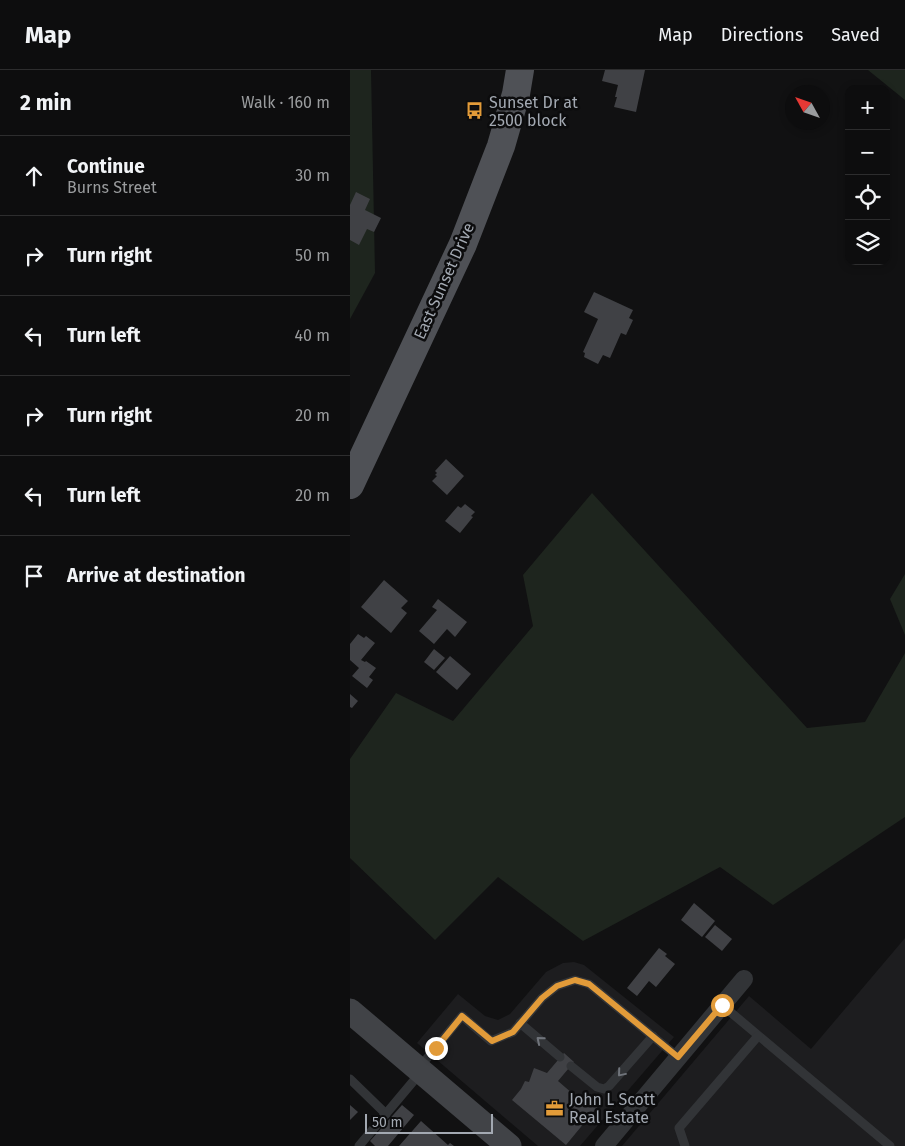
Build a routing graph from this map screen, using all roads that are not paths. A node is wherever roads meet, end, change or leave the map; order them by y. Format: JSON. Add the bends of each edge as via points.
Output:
{"nodes":[{"id":1,"x":520,"y":70,"type":"edge"},
{"id":2,"x":350,"y":485,"type":"edge"},
{"id":3,"x":744,"y":979,"type":"dead end"},
{"id":4,"x":722,"y":1005,"type":"junction"},
{"id":5,"x":350,"y":1011,"type":"edge"},
{"id":6,"x":520,"y":1023,"type":"junction"},
{"id":7,"x":652,"y":1036,"type":"junction"},
{"id":8,"x":758,"y":1036,"type":"junction"},
{"id":9,"x":560,"y":1057,"type":"dead end"},
{"id":10,"x":678,"y":1057,"type":"junction"},
{"id":11,"x":571,"y":1066,"type":"dead end"},
{"id":12,"x":420,"y":1070,"type":"junction"},
{"id":13,"x":350,"y":1079,"type":"edge"},
{"id":14,"x":386,"y":1114,"type":"junction"},
{"id":15,"x":359,"y":1146,"type":"edge"},
{"id":16,"x":509,"y":1146,"type":"edge"},
{"id":17,"x":604,"y":1146,"type":"edge"},
{"id":18,"x":685,"y":1146,"type":"edge"},
{"id":19,"x":890,"y":1146,"type":"edge"}],
"edges":[{"from":1,"to":2,"type":"main road","name":"East Sunset Drive","via":[[501,146],[463,244]]},
{"from":3,"to":4,"type":"street"},
{"from":4,"to":8,"type":"lane"},
{"from":4,"to":10,"type":"street"},
{"from":5,"to":12,"type":"main road"},
{"from":6,"to":7,"type":"lane","via":[[557,986],[575,980],[589,984]]},
{"from":9,"to":6,"type":"lane","one_way":true},
{"from":6,"to":12,"type":"lane","via":[[513,1032],[492,1041],[462,1016]]},
{"from":7,"to":10,"type":"lane"},
{"from":7,"to":11,"type":"lane","one_way":true,"via":[[604,1089]]},
{"from":8,"to":18,"type":"lane","via":[[679,1128]]},
{"from":8,"to":19,"type":"lane"},
{"from":10,"to":17,"type":"street"},
{"from":12,"to":14,"type":"lane"},
{"from":12,"to":16,"type":"main road"},
{"from":13,"to":14,"type":"lane"},
{"from":14,"to":15,"type":"lane"}]}
